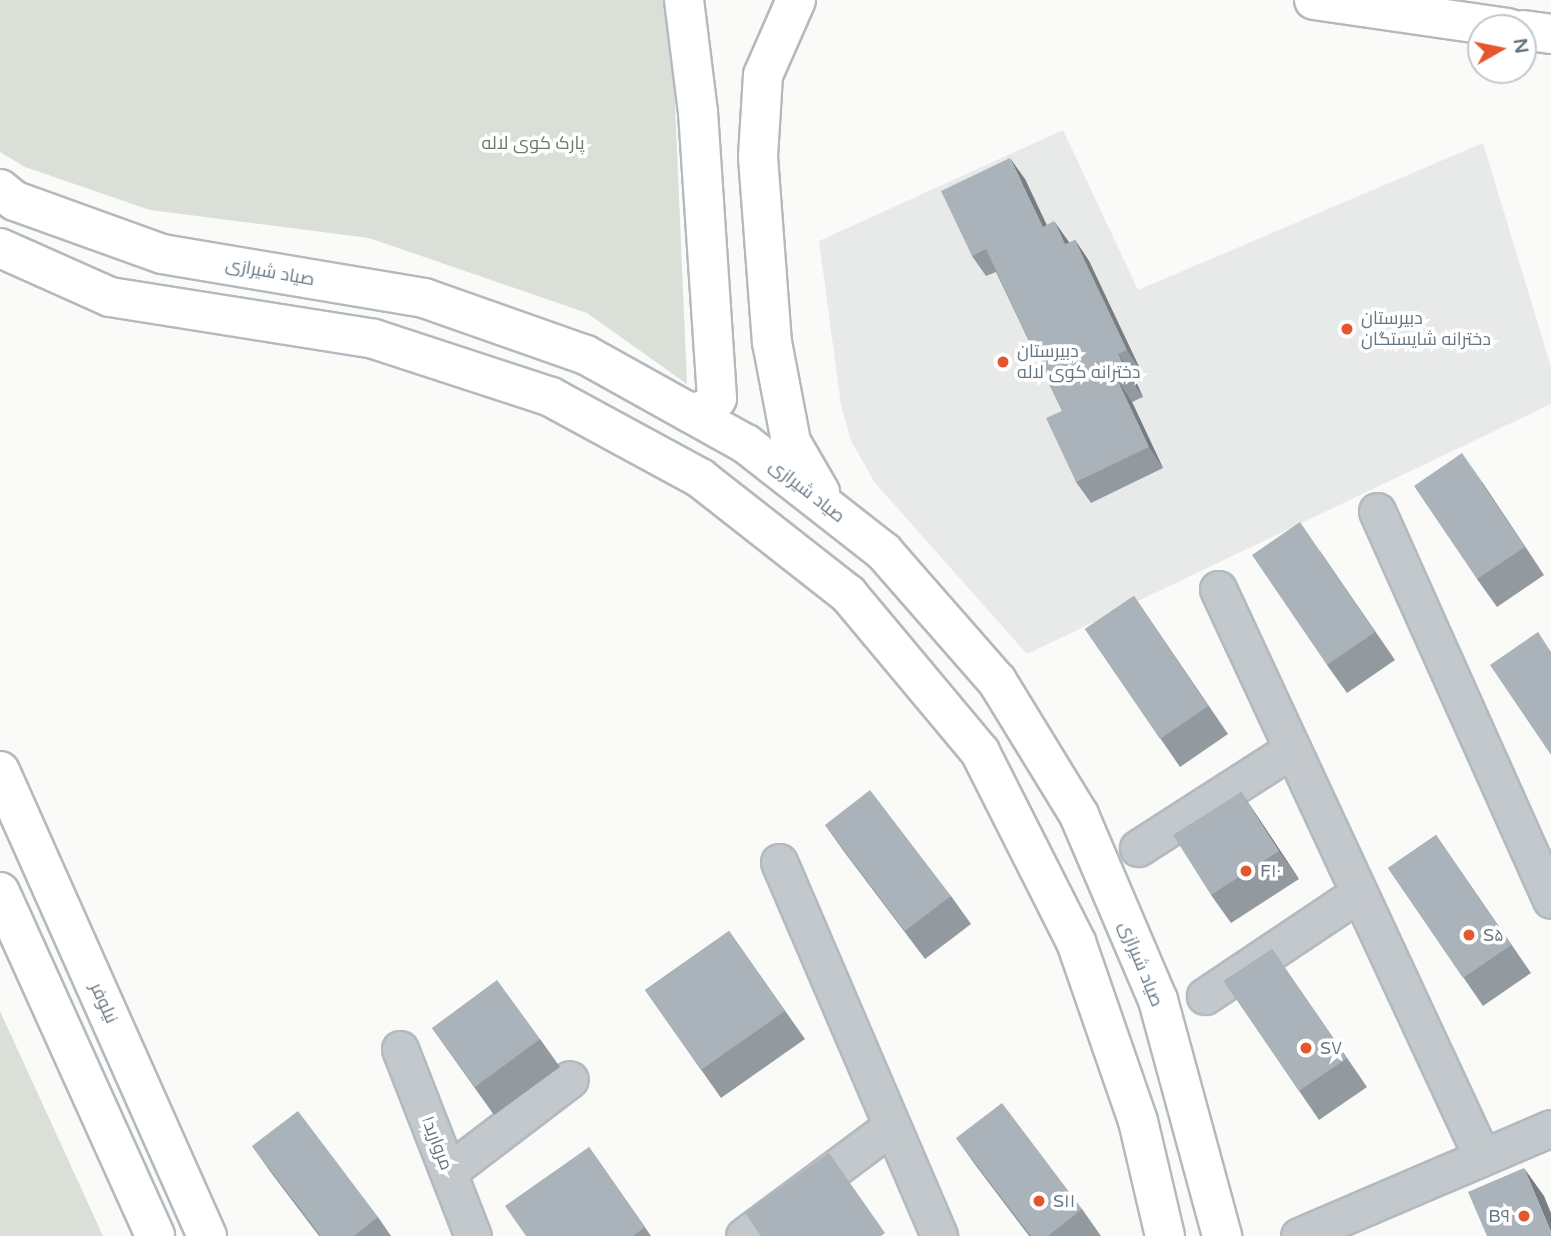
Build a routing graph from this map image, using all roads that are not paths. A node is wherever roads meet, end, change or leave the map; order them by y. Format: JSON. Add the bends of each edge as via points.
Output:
{"nodes":[{"id":1,"x":684,"y":0,"type":"edge"},
{"id":2,"x":796,"y":0,"type":"edge"},
{"id":3,"x":1314,"y":0,"type":"edge"},
{"id":4,"x":1467,"y":22,"type":"edge"},
{"id":5,"x":698,"y":113,"type":"junction"},
{"id":6,"x":757,"y":124,"type":"junction"},
{"id":7,"x":0,"y":189,"type":"edge"},
{"id":8,"x":703,"y":192,"type":"junction"},
{"id":9,"x":761,"y":201,"type":"junction"},
{"id":10,"x":0,"y":248,"type":"edge"},
{"id":11,"x":690,"y":413,"type":"junction"},
{"id":12,"x":830,"y":509,"type":"junction"},
{"id":13,"x":1377,"y":511,"type":"dead end"},
{"id":14,"x":1218,"y":589,"type":"dead end"},
{"id":15,"x":1292,"y":750,"type":"junction"},
{"id":16,"x":0,"y":771,"type":"edge"},
{"id":17,"x":1138,"y":848,"type":"dead end"},
{"id":18,"x":779,"y":862,"type":"dead end"},
{"id":19,"x":0,"y":892,"type":"edge"},
{"id":20,"x":1359,"y":893,"type":"junction"},
{"id":21,"x":1551,"y":900,"type":"edge"},
{"id":22,"x":1205,"y":996,"type":"dead end"},
{"id":23,"x":400,"y":1049,"type":"dead end"},
{"id":24,"x":570,"y":1079,"type":"dead end"},
{"id":25,"x":892,"y":1126,"type":"junction"},
{"id":26,"x":1551,"y":1128,"type":"edge"},
{"id":27,"x":1482,"y":1157,"type":"junction"},
{"id":28,"x":448,"y":1172,"type":"junction"},
{"id":29,"x":464,"y":1232,"type":"edge"},
{"id":30,"x":155,"y":1236,"type":"edge"},
{"id":31,"x":207,"y":1236,"type":"edge"},
{"id":32,"x":744,"y":1236,"type":"edge"},
{"id":33,"x":939,"y":1236,"type":"edge"},
{"id":34,"x":1165,"y":1236,"type":"edge"},
{"id":35,"x":1222,"y":1236,"type":"edge"},
{"id":36,"x":1299,"y":1236,"type":"edge"}],
"edges":[{"from":1,"to":5,"type":"street"},
{"from":2,"to":6,"type":"street","via":[[763,75]]},
{"from":3,"to":4,"type":"street"},
{"from":5,"to":6,"type":"street","via":[[702,128],[717,142],[740,140]]},
{"from":5,"to":8,"type":"street"},
{"from":6,"to":9,"type":"street"},
{"from":7,"to":11,"type":"street","name":"صیاد شیرازی","via":[[15,201],[162,254],[424,298],[586,355]]},
{"from":8,"to":9,"type":"street","via":[[719,178],[743,175]]},
{"from":8,"to":11,"type":"street","via":[[717,398],[709,409]]},
{"from":9,"to":12,"type":"street","via":[[772,342],[791,442]]},
{"from":10,"to":34,"type":"street","via":[[110,297],[374,340],[551,397],[700,478],[848,594],[979,752],[1076,942],[1138,1121]]},
{"from":11,"to":12,"type":"street","name":"صیاد شیرازی","via":[[746,444]]},
{"from":12,"to":35,"type":"street","name":"صیاد شیرازی","via":[[884,552],[997,681],[1079,815],[1158,1000]]},
{"from":13,"to":21,"type":"street"},
{"from":14,"to":15,"type":"street"},
{"from":15,"to":17,"type":"street"},
{"from":15,"to":20,"type":"street"},
{"from":16,"to":31,"type":"street","name":"نیلوفر"},
{"from":18,"to":25,"type":"street"},
{"from":19,"to":30,"type":"street"},
{"from":20,"to":22,"type":"street"},
{"from":20,"to":27,"type":"street"},
{"from":23,"to":28,"type":"street","name":"مروارید۱"},
{"from":24,"to":28,"type":"street"},
{"from":25,"to":32,"type":"street"},
{"from":25,"to":33,"type":"street"},
{"from":26,"to":27,"type":"street"},
{"from":27,"to":36,"type":"street"},
{"from":28,"to":29,"type":"street","name":"مروارید۱"}]}
